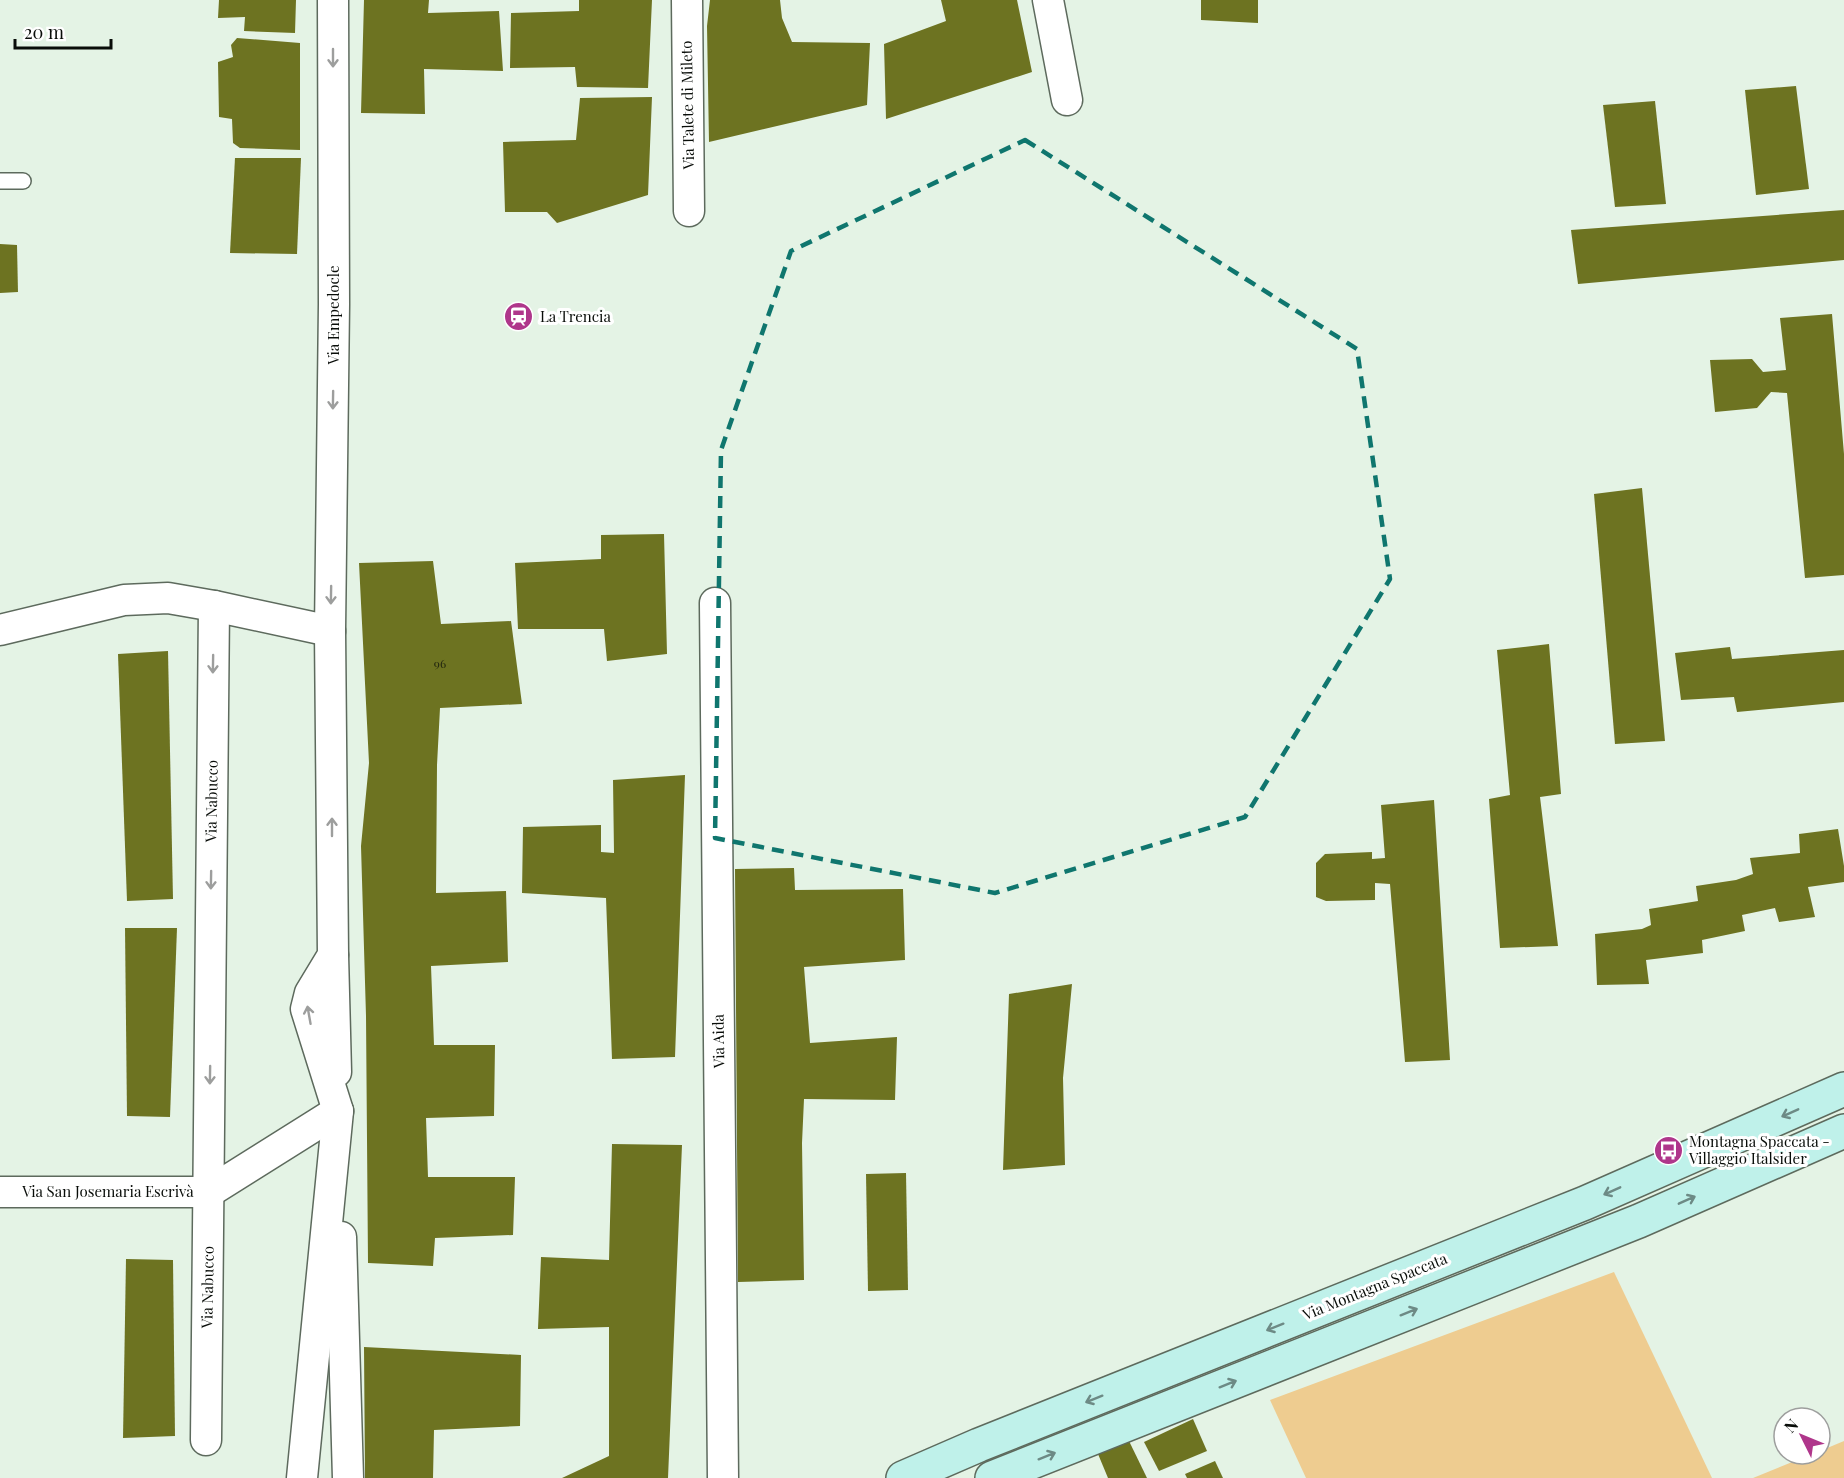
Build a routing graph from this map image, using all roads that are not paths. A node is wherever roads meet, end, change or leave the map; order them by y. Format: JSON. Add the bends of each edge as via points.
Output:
{"nodes":[{"id":1,"x":333,"y":0,"type":"edge"},
{"id":2,"x":687,"y":0,"type":"edge"},
{"id":3,"x":1048,"y":0,"type":"edge"},
{"id":4,"x":1067,"y":100,"type":"dead end"},
{"id":5,"x":0,"y":181,"type":"edge"},
{"id":6,"x":23,"y":181,"type":"dead end"},
{"id":7,"x":689,"y":211,"type":"dead end"},
{"id":8,"x":715,"y":603,"type":"dead end"},
{"id":9,"x":214,"y":606,"type":"junction"},
{"id":10,"x":0,"y":630,"type":"edge"},
{"id":11,"x":330,"y":631,"type":"junction"},
{"id":12,"x":1844,"y":1089,"type":"edge"},
{"id":13,"x":338,"y":1111,"type":"junction"},
{"id":14,"x":1844,"y":1131,"type":"edge"},
{"id":15,"x":0,"y":1192,"type":"edge"},
{"id":16,"x":208,"y":1192,"type":"junction"},
{"id":17,"x":206,"y":1440,"type":"dead end"},
{"id":18,"x":302,"y":1476,"type":"edge"},
{"id":19,"x":348,"y":1478,"type":"edge"},
{"id":20,"x":723,"y":1478,"type":"edge"},
{"id":21,"x":903,"y":1478,"type":"edge"},
{"id":22,"x":992,"y":1478,"type":"edge"}],
"edges":[{"from":1,"to":11,"type":"street","name":"Via Empedocle","one_way":true},
{"from":2,"to":7,"type":"street","name":"Via Talete di Mileto"},
{"from":3,"to":4,"type":"street"},
{"from":5,"to":6,"type":"lane"},
{"from":8,"to":20,"type":"street","name":"Via Aida"},
{"from":9,"to":10,"type":"street","via":[[168,598],[124,600]]},
{"from":9,"to":11,"type":"street"},
{"from":9,"to":16,"type":"street","name":"Via Nabucco","one_way":true},
{"from":13,"to":11,"type":"street","one_way":true},
{"from":12,"to":21,"type":"main road","name":"Via Montagna Spaccata","one_way":true,"via":[[1585,1203]]},
{"from":13,"to":16,"type":"street","name":"Via San Josemaria Escrivà"},
{"from":13,"to":18,"type":"street"},
{"from":13,"to":19,"type":"street"},
{"from":22,"to":14,"type":"main road","one_way":true,"via":[[1639,1221]]},
{"from":15,"to":16,"type":"street","name":"Via San Josemaria Escrivà"},
{"from":16,"to":17,"type":"street","name":"Via Nabucco"}]}
